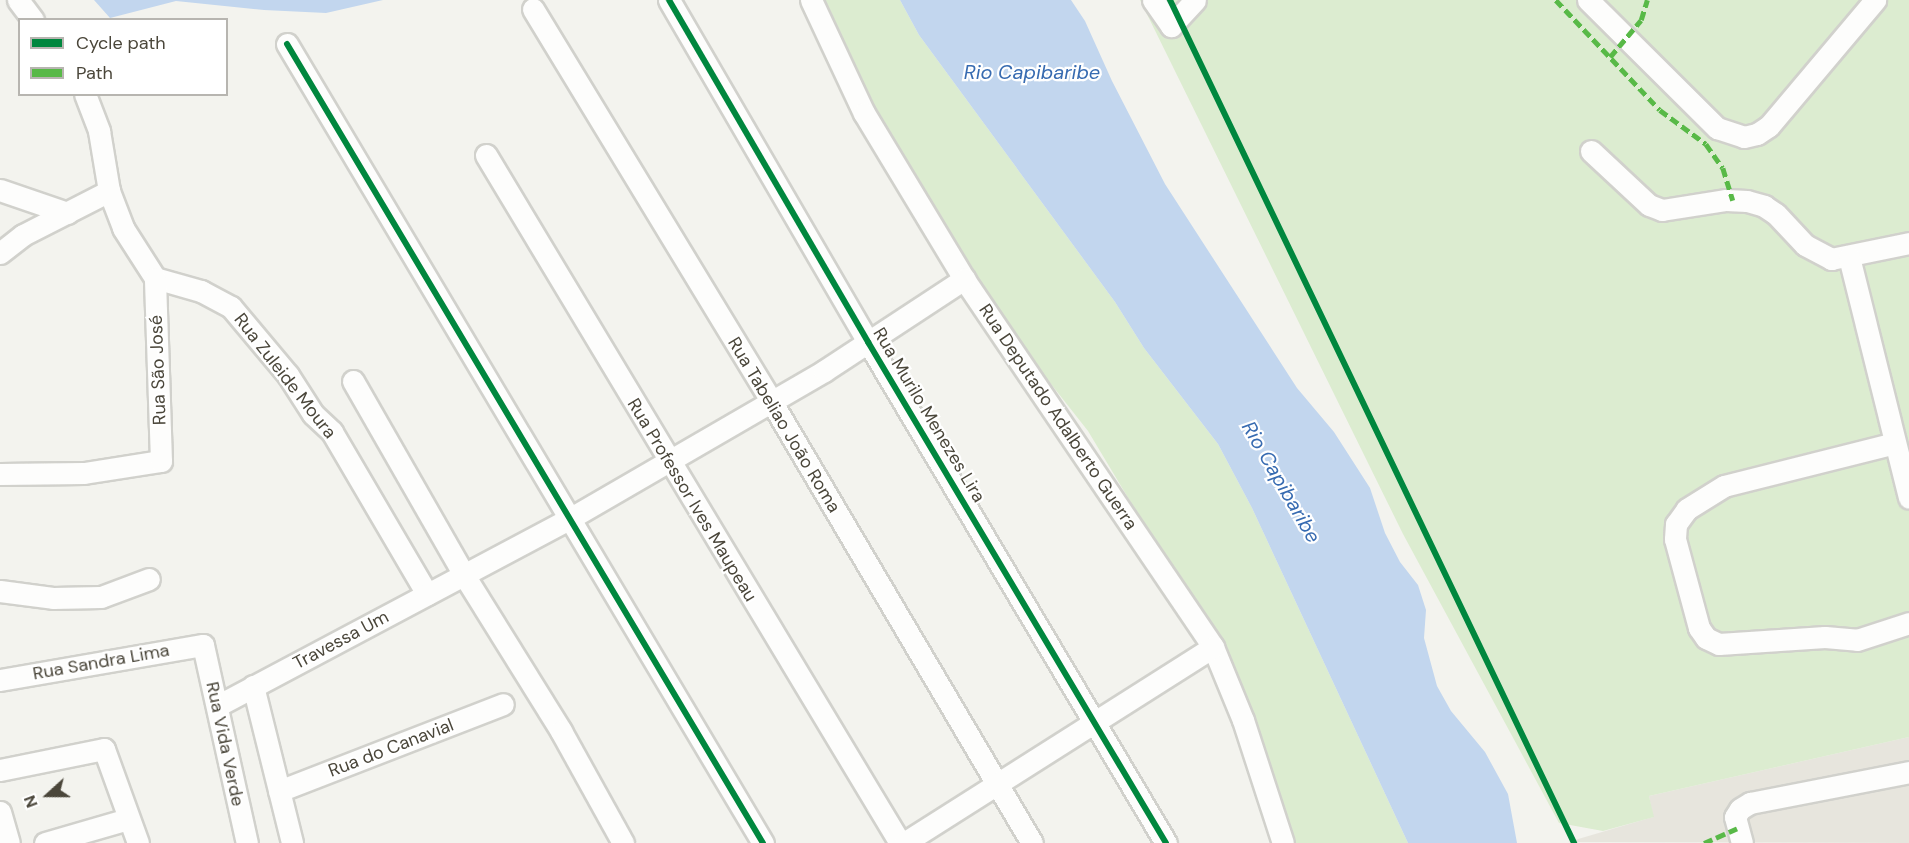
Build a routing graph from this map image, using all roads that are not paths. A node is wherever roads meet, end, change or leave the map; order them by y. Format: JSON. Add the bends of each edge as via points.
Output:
{"nodes":[{"id":1,"x":18,"y":0,"type":"edge"},
{"id":2,"x":669,"y":0,"type":"edge"},
{"id":3,"x":811,"y":0,"type":"edge"},
{"id":4,"x":1153,"y":0,"type":"edge"},
{"id":5,"x":1195,"y":0,"type":"edge"},
{"id":6,"x":1588,"y":0,"type":"edge"},
{"id":7,"x":1875,"y":0,"type":"edge"},
{"id":8,"x":533,"y":9,"type":"dead end"},
{"id":9,"x":32,"y":18,"type":"edge"},
{"id":10,"x":287,"y":44,"type":"dead end"},
{"id":11,"x":87,"y":96,"type":"edge"},
{"id":12,"x":1591,"y":152,"type":"dead end"},
{"id":13,"x":486,"y":155,"type":"dead end"},
{"id":14,"x":0,"y":190,"type":"edge"},
{"id":15,"x":109,"y":191,"type":"junction"},
{"id":16,"x":67,"y":213,"type":"junction"},
{"id":17,"x":1909,"y":243,"type":"edge"},
{"id":18,"x":0,"y":253,"type":"edge"},
{"id":19,"x":1849,"y":257,"type":"junction"},
{"id":20,"x":155,"y":278,"type":"junction"},
{"id":21,"x":964,"y":279,"type":"junction"},
{"id":22,"x":868,"y":342,"type":"junction"},
{"id":23,"x":352,"y":381,"type":"dead end"},
{"id":24,"x":771,"y":401,"type":"junction"},
{"id":25,"x":1895,"y":443,"type":"junction"},
{"id":26,"x":668,"y":461,"type":"junction"},
{"id":27,"x":0,"y":474,"type":"edge"},
{"id":28,"x":1909,"y":498,"type":"edge"},
{"id":29,"x":568,"y":519,"type":"junction"},
{"id":30,"x":464,"y":575,"type":"junction"},
{"id":31,"x":149,"y":579,"type":"dead end"},
{"id":32,"x":0,"y":591,"type":"edge"},
{"id":33,"x":427,"y":594,"type":"junction"},
{"id":34,"x":1909,"y":623,"type":"edge"},
{"id":35,"x":203,"y":645,"type":"joint"},
{"id":36,"x":1213,"y":647,"type":"junction"},
{"id":37,"x":0,"y":680,"type":"edge"},
{"id":38,"x":253,"y":686,"type":"junction"},
{"id":39,"x":503,"y":704,"type":"dead end"},
{"id":40,"x":217,"y":706,"type":"junction"},
{"id":41,"x":1094,"y":723,"type":"junction"},
{"id":42,"x":0,"y":770,"type":"edge"},
{"id":43,"x":1909,"y":772,"type":"edge"},
{"id":44,"x":997,"y":785,"type":"junction"},
{"id":45,"x":279,"y":791,"type":"junction"},
{"id":46,"x":0,"y":812,"type":"edge"},
{"id":47,"x":128,"y":819,"type":"junction"},
{"id":48,"x":9,"y":843,"type":"edge"},
{"id":49,"x":45,"y":843,"type":"edge"},
{"id":50,"x":138,"y":843,"type":"edge"},
{"id":51,"x":247,"y":843,"type":"edge"},
{"id":52,"x":292,"y":843,"type":"edge"},
{"id":53,"x":623,"y":843,"type":"edge"},
{"id":54,"x":763,"y":843,"type":"edge"},
{"id":55,"x":900,"y":843,"type":"edge"},
{"id":56,"x":904,"y":843,"type":"edge"},
{"id":57,"x":1032,"y":843,"type":"edge"},
{"id":58,"x":1166,"y":843,"type":"edge"},
{"id":59,"x":1283,"y":843,"type":"edge"},
{"id":60,"x":1742,"y":843,"type":"edge"}],
"edges":[{"from":1,"to":9,"type":"street"},
{"from":2,"to":22,"type":"street","name":"Rua Murilo Menezes Lira"},
{"from":3,"to":21,"type":"street","name":"Rua Deputado Adalberto Guerra","via":[[864,113]]},
{"from":4,"to":5,"type":"street","via":[[1171,26]]},
{"from":6,"to":7,"type":"street","via":[[1717,128],[1744,137],[1769,126]]},
{"from":8,"to":24,"type":"street","name":"Rua Tabeliao João Roma"},
{"from":10,"to":29,"type":"street"},
{"from":11,"to":15,"type":"street","via":[[99,131]]},
{"from":12,"to":19,"type":"street","via":[[1649,205],[1662,210],[1726,200],[1747,201],[1776,214],[1816,253],[1831,259]]},
{"from":13,"to":26,"type":"street","name":"Rua Professor Ives Maupeau"},
{"from":14,"to":16,"type":"street"},
{"from":15,"to":16,"type":"street"},
{"from":15,"to":20,"type":"street","via":[[123,228]]},
{"from":16,"to":18,"type":"street","via":[[23,235]]},
{"from":17,"to":19,"type":"street"},
{"from":19,"to":25,"type":"street"},
{"from":20,"to":27,"type":"street","name":"Rua São José","via":[[161,461],[84,473]]},
{"from":20,"to":33,"type":"street","name":"Rua Zuleide Moura","via":[[201,291],[231,307],[332,432]]},
{"from":21,"to":22,"type":"street","name":"Travessa Um"},
{"from":21,"to":36,"type":"street","name":"Rua Deputado Adalberto Guerra"},
{"from":22,"to":24,"type":"street","name":"Travessa Um"},
{"from":22,"to":41,"type":"street","name":"Rua Murilo Menezes Lira"},
{"from":23,"to":30,"type":"street"},
{"from":24,"to":26,"type":"street","name":"Travessa Um"},
{"from":24,"to":44,"type":"street","name":"Rua Tabeliao João Roma"},
{"from":25,"to":28,"type":"street"},
{"from":25,"to":34,"type":"street","via":[[1724,486],[1687,508],[1676,525],[1675,539],[1699,628],[1706,638],[1719,644],[1824,637],[1857,640]]},
{"from":26,"to":29,"type":"street","name":"Travessa Um"},
{"from":26,"to":55,"type":"street","name":"Rua Professor Ives Maupeau"},
{"from":29,"to":30,"type":"street","name":"Travessa Um"},
{"from":29,"to":54,"type":"street"},
{"from":30,"to":33,"type":"street","name":"Travessa Um"},
{"from":30,"to":53,"type":"street","via":[[561,731]]},
{"from":31,"to":32,"type":"street","via":[[102,597],[53,598]]},
{"from":33,"to":38,"type":"street","name":"Travessa Um"},
{"from":35,"to":37,"type":"street","name":"Rua Sandra Lima"},
{"from":35,"to":40,"type":"street","name":"Rua Vida Verde"},
{"from":36,"to":41,"type":"street"},
{"from":36,"to":59,"type":"street","name":"Rua Deputado Adalberto Guerra","via":[[1243,720]]},
{"from":38,"to":40,"type":"street","name":"Travessa Um"},
{"from":38,"to":45,"type":"street"},
{"from":39,"to":45,"type":"street","name":"Rua do Canavial"},
{"from":40,"to":51,"type":"street","name":"Rua Vida Verde"},
{"from":41,"to":44,"type":"street"},
{"from":41,"to":58,"type":"street","name":"Rua Murilo Menezes Lira"},
{"from":42,"to":47,"type":"street","via":[[104,749]]},
{"from":43,"to":60,"type":"street","via":[[1750,803],[1735,817]]},
{"from":44,"to":56,"type":"street"},
{"from":44,"to":57,"type":"street","name":"Rua Tabeliao João Roma"},
{"from":45,"to":52,"type":"street"},
{"from":46,"to":48,"type":"street"},
{"from":47,"to":49,"type":"street"},
{"from":47,"to":50,"type":"street"}]}
